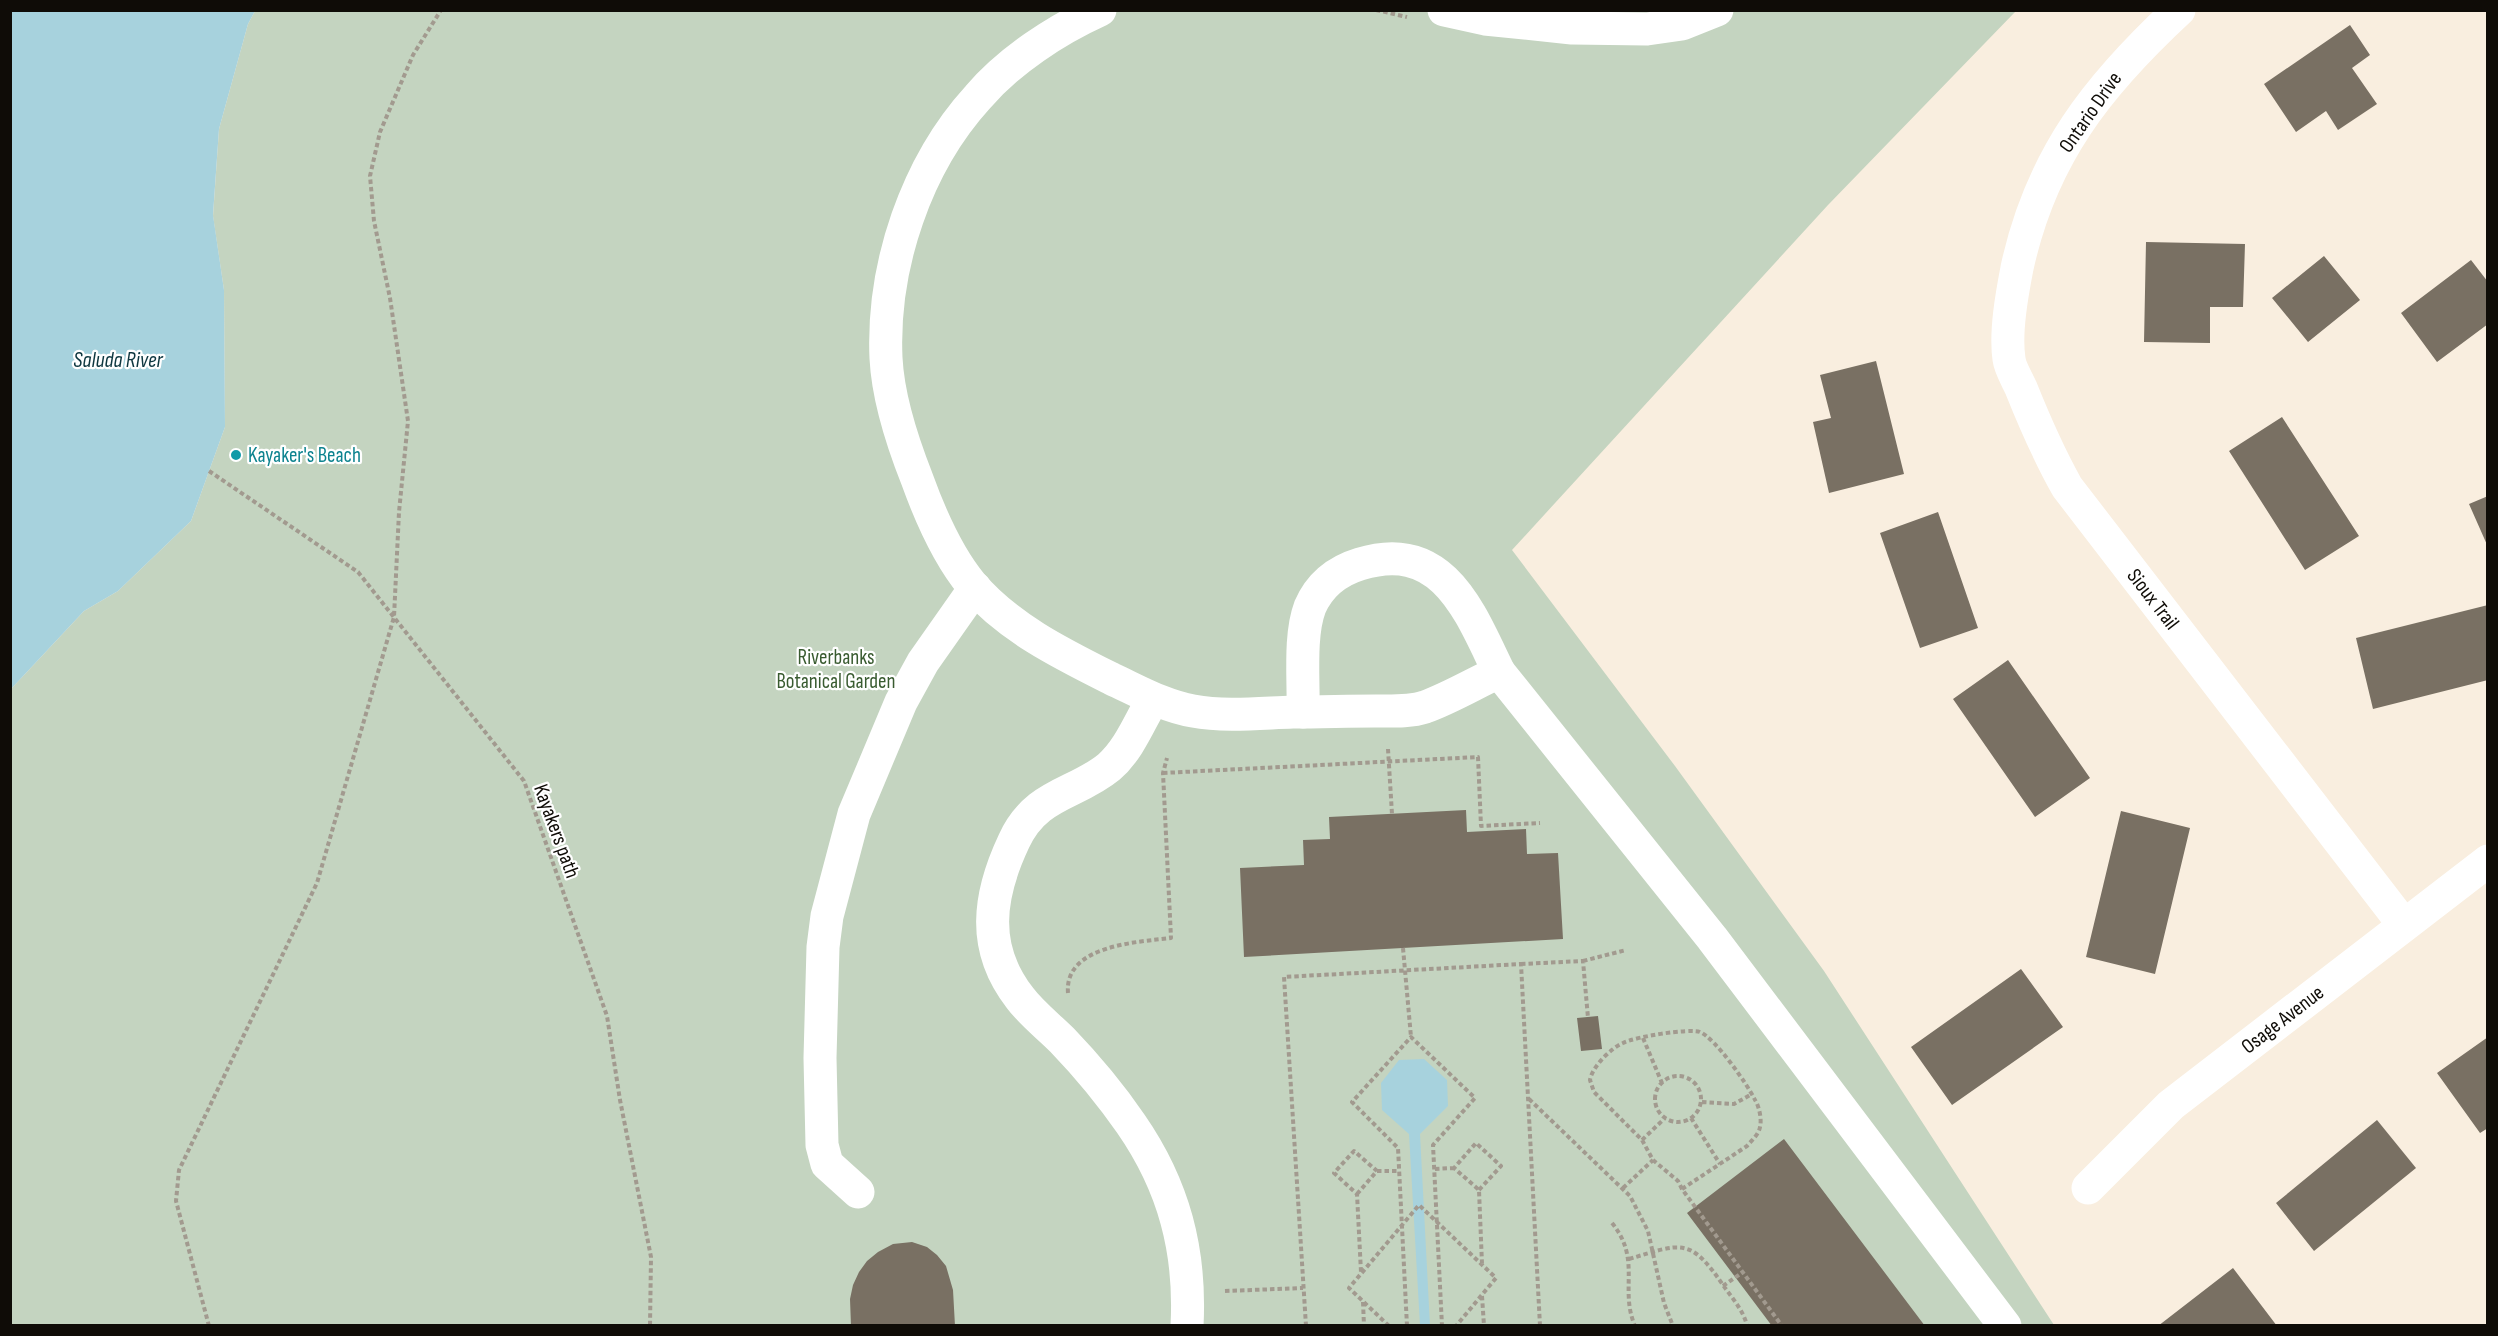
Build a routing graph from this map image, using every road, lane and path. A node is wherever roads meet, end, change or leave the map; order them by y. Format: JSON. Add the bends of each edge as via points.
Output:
{"nodes":[{"id":1,"x":441,"y":10,"type":"edge"},
{"id":2,"x":1100,"y":10,"type":"edge"},
{"id":3,"x":1444,"y":10,"type":"edge"},
{"id":4,"x":1717,"y":10,"type":"edge"},
{"id":5,"x":2178,"y":10,"type":"edge"},
{"id":6,"x":2026,"y":230,"type":"joint"},
{"id":7,"x":209,"y":471,"type":"dead end"},
{"id":8,"x":975,"y":588,"type":"junction"},
{"id":9,"x":394,"y":617,"type":"junction"},
{"id":10,"x":1499,"y":672,"type":"junction"},
{"id":11,"x":1153,"y":699,"type":"junction"},
{"id":12,"x":1386,"y":711,"type":"junction"},
{"id":13,"x":1303,"y":712,"type":"junction"},
{"id":14,"x":1388,"y":762,"type":"junction"},
{"id":15,"x":1392,"y":814,"type":"dead end"},
{"id":16,"x":1539,"y":823,"type":"dead end"},
{"id":17,"x":2487,"y":861,"type":"edge"},
{"id":18,"x":2404,"y":925,"type":"junction"},
{"id":19,"x":1402,"y":948,"type":"dead end"},
{"id":20,"x":1626,"y":950,"type":"dead end"},
{"id":21,"x":1583,"y":961,"type":"junction"},
{"id":22,"x":1521,"y":964,"type":"junction"},
{"id":23,"x":1405,"y":972,"type":"junction"},
{"id":24,"x":1069,"y":999,"type":"dead end"},
{"id":25,"x":1588,"y":1018,"type":"dead end"},
{"id":26,"x":1411,"y":1037,"type":"junction"},
{"id":27,"x":1643,"y":1038,"type":"junction"},
{"id":28,"x":1662,"y":1083,"type":"junction"},
{"id":29,"x":1752,"y":1094,"type":"junction"},
{"id":30,"x":1528,"y":1098,"type":"junction"},
{"id":31,"x":1702,"y":1102,"type":"junction"},
{"id":32,"x":1665,"y":1118,"type":"junction"},
{"id":33,"x":1691,"y":1118,"type":"junction"},
{"id":34,"x":1641,"y":1140,"type":"junction"},
{"id":35,"x":1653,"y":1160,"type":"junction"},
{"id":36,"x":1720,"y":1164,"type":"junction"},
{"id":37,"x":1454,"y":1168,"type":"junction"},
{"id":38,"x":1435,"y":1169,"type":"junction"},
{"id":39,"x":1377,"y":1171,"type":"junction"},
{"id":40,"x":1399,"y":1171,"type":"junction"},
{"id":41,"x":1623,"y":1188,"type":"junction"},
{"id":42,"x":2088,"y":1188,"type":"dead end"},
{"id":43,"x":1682,"y":1189,"type":"junction"},
{"id":44,"x":1479,"y":1190,"type":"junction"},
{"id":45,"x":858,"y":1192,"type":"dead end"},
{"id":46,"x":1357,"y":1194,"type":"junction"},
{"id":47,"x":1437,"y":1222,"type":"junction"},
{"id":48,"x":1612,"y":1223,"type":"dead end"},
{"id":49,"x":1401,"y":1226,"type":"junction"},
{"id":50,"x":1653,"y":1251,"type":"junction"},
{"id":51,"x":1629,"y":1259,"type":"junction"},
{"id":52,"x":1482,"y":1265,"type":"junction"},
{"id":53,"x":1743,"y":1272,"type":"junction"},
{"id":54,"x":1361,"y":1273,"type":"junction"},
{"id":55,"x":1723,"y":1286,"type":"junction"},
{"id":56,"x":1303,"y":1288,"type":"junction"},
{"id":57,"x":1221,"y":1291,"type":"dead end"},
{"id":58,"x":1482,"y":1295,"type":"junction"},
{"id":59,"x":1363,"y":1301,"type":"junction"},
{"id":60,"x":209,"y":1326,"type":"edge"},
{"id":61,"x":650,"y":1326,"type":"edge"},
{"id":62,"x":1186,"y":1326,"type":"edge"},
{"id":63,"x":1306,"y":1326,"type":"edge"},
{"id":64,"x":1364,"y":1326,"type":"edge"},
{"id":65,"x":1389,"y":1326,"type":"edge"},
{"id":66,"x":1407,"y":1326,"type":"edge"},
{"id":67,"x":1442,"y":1326,"type":"edge"},
{"id":68,"x":1456,"y":1326,"type":"edge"},
{"id":69,"x":1484,"y":1326,"type":"edge"},
{"id":70,"x":1540,"y":1326,"type":"edge"},
{"id":71,"x":1635,"y":1326,"type":"edge"},
{"id":72,"x":1673,"y":1326,"type":"edge"},
{"id":73,"x":1747,"y":1326,"type":"edge"},
{"id":74,"x":1782,"y":1326,"type":"edge"},
{"id":75,"x":2005,"y":1326,"type":"edge"}],
"edges":[{"from":1,"to":9,"type":"path","via":[[413,56],[385,121],[370,176],[408,421]]},
{"from":2,"to":8,"type":"street","via":[[1033,50],[978,96],[932,162],[903,234],[892,277],[886,359],[900,432],[927,507]]},
{"from":3,"to":4,"type":"street","via":[[1485,19],[1609,29],[1682,24]]},
{"from":5,"to":6,"type":"street","name":"Ontario Drive","via":[[2093,100],[2049,171]]},
{"from":6,"to":18,"type":"street","name":"Sioux Trail","via":[[2011,298],[2009,360],[2046,450],[2067,487]]},
{"from":7,"to":9,"type":"path","name":"Kayakers path","via":[[358,572]]},
{"from":8,"to":11,"type":"street","via":[[1038,640]]},
{"from":8,"to":45,"type":"street","via":[[923,662],[901,702],[854,814],[827,916],[820,1058],[822,1145],[827,1164]]},
{"from":9,"to":60,"type":"path","via":[[317,883],[179,1170],[176,1202]]},
{"from":9,"to":61,"type":"path","name":"Kayakers path","via":[[524,781],[607,1016],[651,1257]]},
{"from":10,"to":12,"type":"street","via":[[1425,707]]},
{"from":10,"to":13,"type":"street","via":[[1465,604],[1437,572],[1403,560],[1365,562],[1345,568],[1329,579],[1310,608],[1304,650]]},
{"from":10,"to":75,"type":"street","via":[[1712,938]]},
{"from":11,"to":13,"type":"street","via":[[1198,712]]},
{"from":11,"to":62,"type":"street","via":[[1121,754],[1109,767],[1051,800],[1024,824],[996,892],[993,941],[1008,982],[1112,1098],[1132,1125],[1168,1192],[1184,1252],[1188,1286]]},
{"from":12,"to":13,"type":"street"},
{"from":12,"to":14,"type":"path"},
{"from":14,"to":15,"type":"path"},
{"from":14,"to":16,"type":"path","via":[[1478,757],[1480,826]]},
{"from":14,"to":24,"type":"path","via":[[1163,773],[1171,938],[1127,944],[1092,955],[1071,971]]},
{"from":17,"to":18,"type":"street","name":"Osage Avenue"},
{"from":18,"to":42,"type":"street","name":"Osage Avenue","via":[[2171,1104]]},
{"from":19,"to":23,"type":"path"},
{"from":20,"to":21,"type":"path"},
{"from":21,"to":22,"type":"path"},
{"from":21,"to":25,"type":"path"},
{"from":22,"to":23,"type":"path"},
{"from":22,"to":30,"type":"path"},
{"from":23,"to":26,"type":"path"},
{"from":23,"to":56,"type":"path","via":[[1284,977]]},
{"from":26,"to":38,"type":"path","via":[[1475,1098],[1433,1145]]},
{"from":26,"to":40,"type":"path","via":[[1352,1102],[1398,1148]]},
{"from":27,"to":28,"type":"path"},
{"from":27,"to":29,"type":"path","via":[[1699,1032],[1715,1043]]},
{"from":27,"to":34,"type":"path","via":[[1614,1048],[1590,1080],[1594,1092]]},
{"from":28,"to":31,"type":"path","via":[[1672,1076],[1688,1077],[1699,1088]]},
{"from":28,"to":32,"type":"path","via":[[1655,1100]]},
{"from":29,"to":31,"type":"path","via":[[1734,1104]]},
{"from":29,"to":36,"type":"path","via":[[1760,1127],[1755,1138]]},
{"from":30,"to":41,"type":"path"},
{"from":30,"to":70,"type":"path"},
{"from":31,"to":33,"type":"path"},
{"from":32,"to":33,"type":"path","via":[[1674,1122]]},
{"from":32,"to":34,"type":"path"},
{"from":33,"to":36,"type":"path"},
{"from":34,"to":35,"type":"path"},
{"from":35,"to":41,"type":"path"},
{"from":35,"to":43,"type":"path"},
{"from":36,"to":43,"type":"path"},
{"from":37,"to":38,"type":"path"},
{"from":37,"to":44,"type":"path"},
{"from":37,"to":44,"type":"path","via":[[1476,1143],[1501,1166]]},
{"from":38,"to":47,"type":"path"},
{"from":39,"to":40,"type":"path"},
{"from":39,"to":46,"type":"path"},
{"from":39,"to":46,"type":"path","via":[[1354,1151],[1334,1173]]},
{"from":40,"to":49,"type":"path"},
{"from":41,"to":50,"type":"path","via":[[1639,1211]]},
{"from":43,"to":53,"type":"path"},
{"from":44,"to":52,"type":"path"},
{"from":46,"to":54,"type":"path"},
{"from":47,"to":49,"type":"path","via":[[1419,1205]]},
{"from":47,"to":52,"type":"path"},
{"from":47,"to":67,"type":"path"},
{"from":48,"to":51,"type":"path","via":[[1624,1241]]},
{"from":49,"to":54,"type":"path"},
{"from":49,"to":66,"type":"path"},
{"from":50,"to":51,"type":"path"},
{"from":50,"to":55,"type":"path","via":[[1670,1247],[1691,1249],[1706,1261]]},
{"from":50,"to":72,"type":"path","via":[[1664,1304]]},
{"from":51,"to":71,"type":"path","via":[[1630,1309]]},
{"from":52,"to":58,"type":"path","via":[[1496,1278]]},
{"from":53,"to":55,"type":"path"},
{"from":53,"to":74,"type":"path"},
{"from":54,"to":59,"type":"path","via":[[1348,1288]]},
{"from":55,"to":73,"type":"path"},
{"from":56,"to":57,"type":"path"},
{"from":56,"to":63,"type":"path"},
{"from":58,"to":68,"type":"path"},
{"from":58,"to":69,"type":"path"},
{"from":59,"to":64,"type":"path"},
{"from":59,"to":65,"type":"path"}]}
